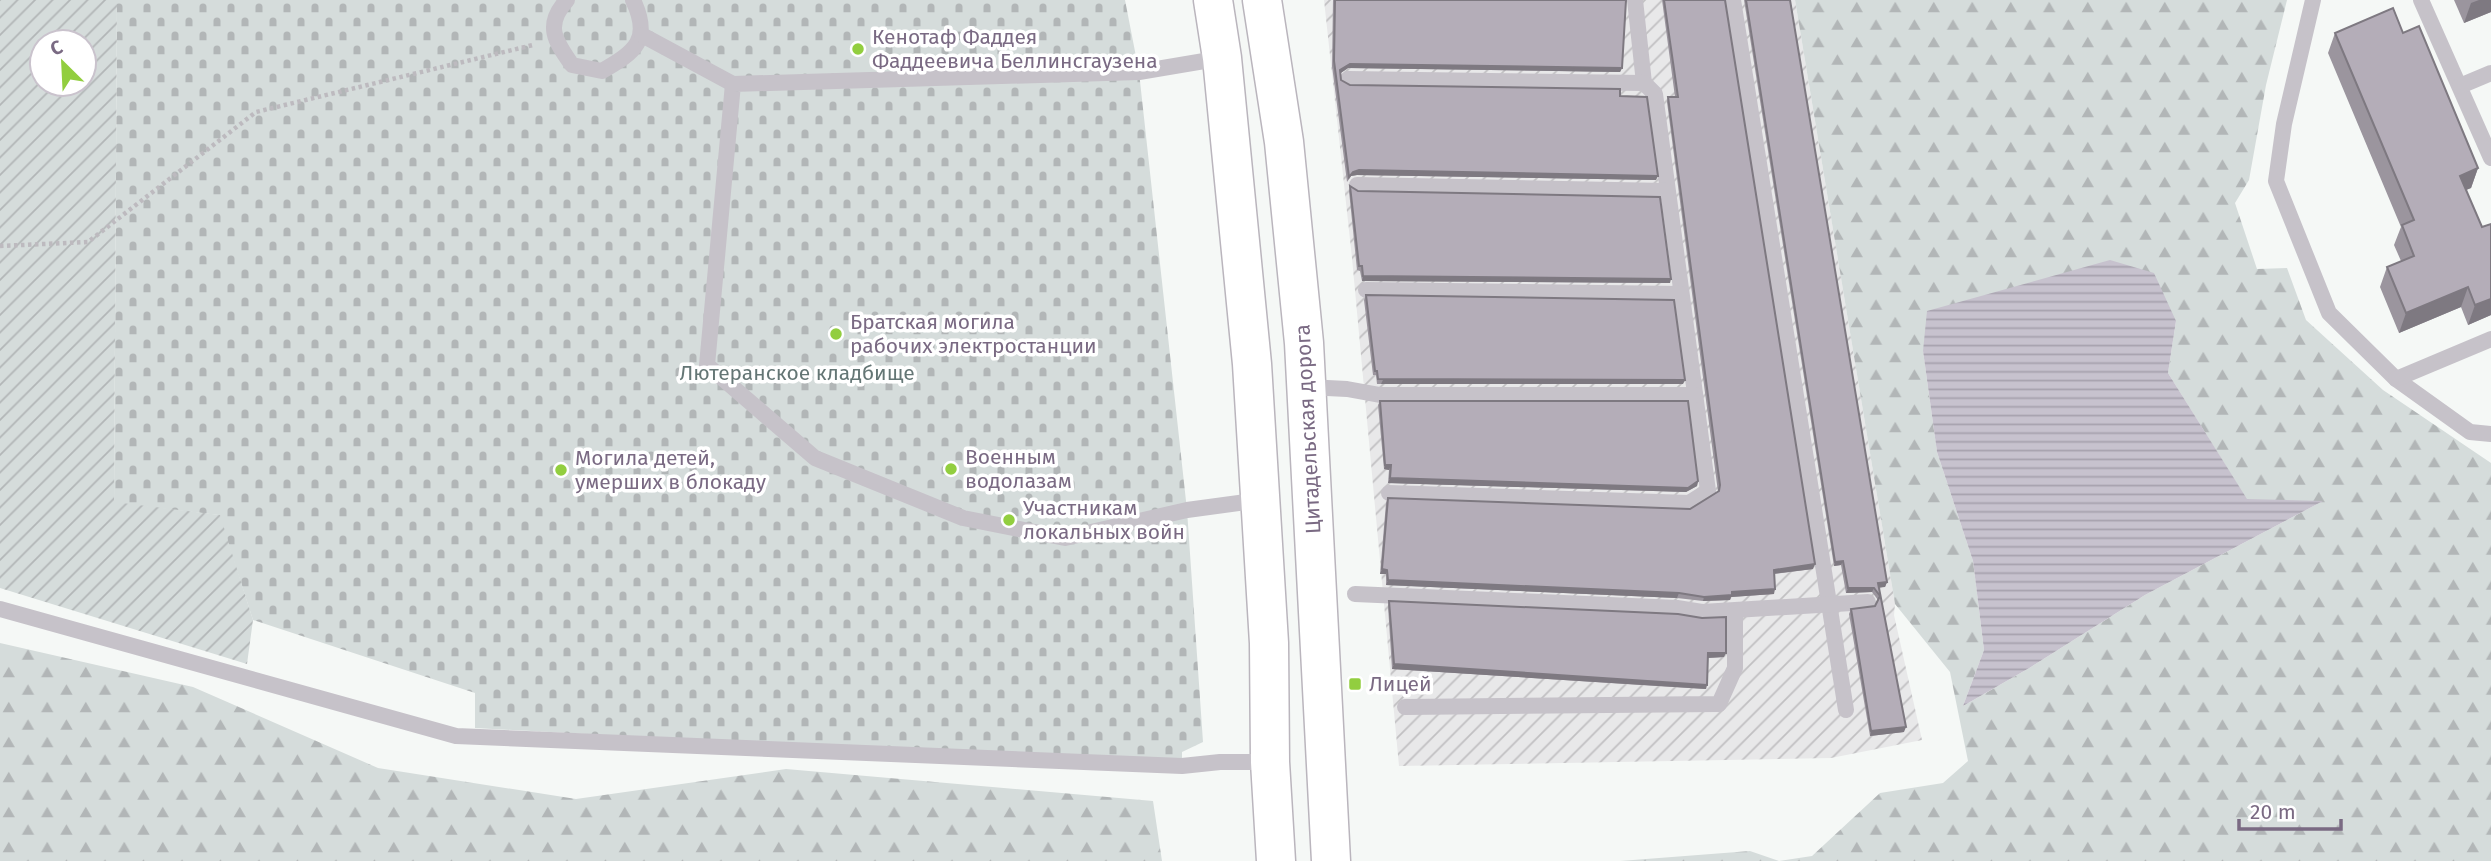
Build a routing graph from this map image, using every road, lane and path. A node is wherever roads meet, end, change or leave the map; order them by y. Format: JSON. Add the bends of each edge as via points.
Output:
{"nodes":[{"id":1,"x":567,"y":0,"type":"edge"},
{"id":2,"x":633,"y":0,"type":"edge"},
{"id":3,"x":1213,"y":0,"type":"edge"},
{"id":4,"x":1262,"y":0,"type":"edge"},
{"id":5,"x":1635,"y":0,"type":"edge"},
{"id":6,"x":1733,"y":0,"type":"edge"},
{"id":7,"x":2312,"y":0,"type":"edge"},
{"id":8,"x":2421,"y":0,"type":"edge"},
{"id":9,"x":642,"y":35,"type":"junction"},
{"id":10,"x":554,"y":40,"type":"junction"},
{"id":11,"x":1222,"y":58,"type":"junction"},
{"id":12,"x":2491,"y":73,"type":"edge"},
{"id":13,"x":1348,"y":79,"type":"dead end"},
{"id":14,"x":1644,"y":83,"type":"junction"},
{"id":15,"x":733,"y":84,"type":"junction"},
{"id":16,"x":2460,"y":86,"type":"junction"},
{"id":17,"x":2491,"y":158,"type":"edge"},
{"id":18,"x":1357,"y":185,"type":"dead end"},
{"id":19,"x":1667,"y":191,"type":"junction"},
{"id":20,"x":0,"y":246,"type":"edge"},
{"id":21,"x":1366,"y":290,"type":"dead end"},
{"id":22,"x":1681,"y":293,"type":"junction"},
{"id":23,"x":2491,"y":339,"type":"edge"},
{"id":24,"x":2396,"y":379,"type":"junction"},
{"id":25,"x":1307,"y":387,"type":"junction"},
{"id":26,"x":1695,"y":395,"type":"junction"},
{"id":27,"x":2491,"y":434,"type":"edge"},
{"id":28,"x":1389,"y":493,"type":"dead end"},
{"id":29,"x":1261,"y":500,"type":"junction"},
{"id":30,"x":1355,"y":594,"type":"dead end"},
{"id":31,"x":1868,"y":602,"type":"dead end"},
{"id":32,"x":1830,"y":605,"type":"junction"},
{"id":33,"x":0,"y":609,"type":"edge"},
{"id":34,"x":1735,"y":611,"type":"junction"},
{"id":35,"x":1405,"y":707,"type":"dead end"},
{"id":36,"x":1846,"y":710,"type":"dead end"},
{"id":37,"x":1270,"y":762,"type":"junction"},
{"id":38,"x":1276,"y":861,"type":"edge"},
{"id":39,"x":1331,"y":861,"type":"edge"}],
"edges":[{"from":1,"to":10,"type":"lane","via":[[556,12]]},
{"from":2,"to":9,"type":"lane","via":[[641,16]]},
{"from":3,"to":11,"type":"street"},
{"from":4,"to":25,"type":"street","name":"Цитадельская дорога","via":[[1284,142]]},
{"from":5,"to":14,"type":"lane"},
{"from":6,"to":32,"type":"lane"},
{"from":7,"to":24,"type":"lane","via":[[2276,181],[2329,313]]},
{"from":8,"to":16,"type":"lane"},
{"from":9,"to":10,"type":"lane","via":[[628,56],[602,71],[572,65]]},
{"from":9,"to":15,"type":"lane"},
{"from":10,"to":20,"type":"path","via":[[256,112],[88,242]]},
{"from":11,"to":15,"type":"lane","via":[[1139,72]]},
{"from":11,"to":29,"type":"street"},
{"from":12,"to":16,"type":"lane"},
{"from":13,"to":14,"type":"lane"},
{"from":14,"to":19,"type":"lane","via":[[1655,94]]},
{"from":15,"to":29,"type":"lane","via":[[707,365],[815,458],[962,518],[1065,538],[1187,510]]},
{"from":16,"to":17,"type":"lane"},
{"from":18,"to":19,"type":"lane"},
{"from":19,"to":22,"type":"lane"},
{"from":21,"to":22,"type":"lane"},
{"from":22,"to":26,"type":"lane"},
{"from":23,"to":24,"type":"lane"},
{"from":24,"to":27,"type":"lane","via":[[2470,432]]},
{"from":25,"to":26,"type":"lane","via":[[1380,395]]},
{"from":25,"to":39,"type":"street","name":"Цитадельская дорога"},
{"from":26,"to":28,"type":"lane","via":[[1708,491],[1689,503]]},
{"from":29,"to":37,"type":"street"},
{"from":30,"to":34,"type":"lane"},
{"from":31,"to":32,"type":"lane"},
{"from":32,"to":34,"type":"lane"},
{"from":32,"to":36,"type":"lane"},
{"from":33,"to":37,"type":"lane","via":[[456,736],[1182,766]]},
{"from":34,"to":35,"type":"lane","via":[[1735,668],[1719,704]]},
{"from":37,"to":38,"type":"street"}]}
